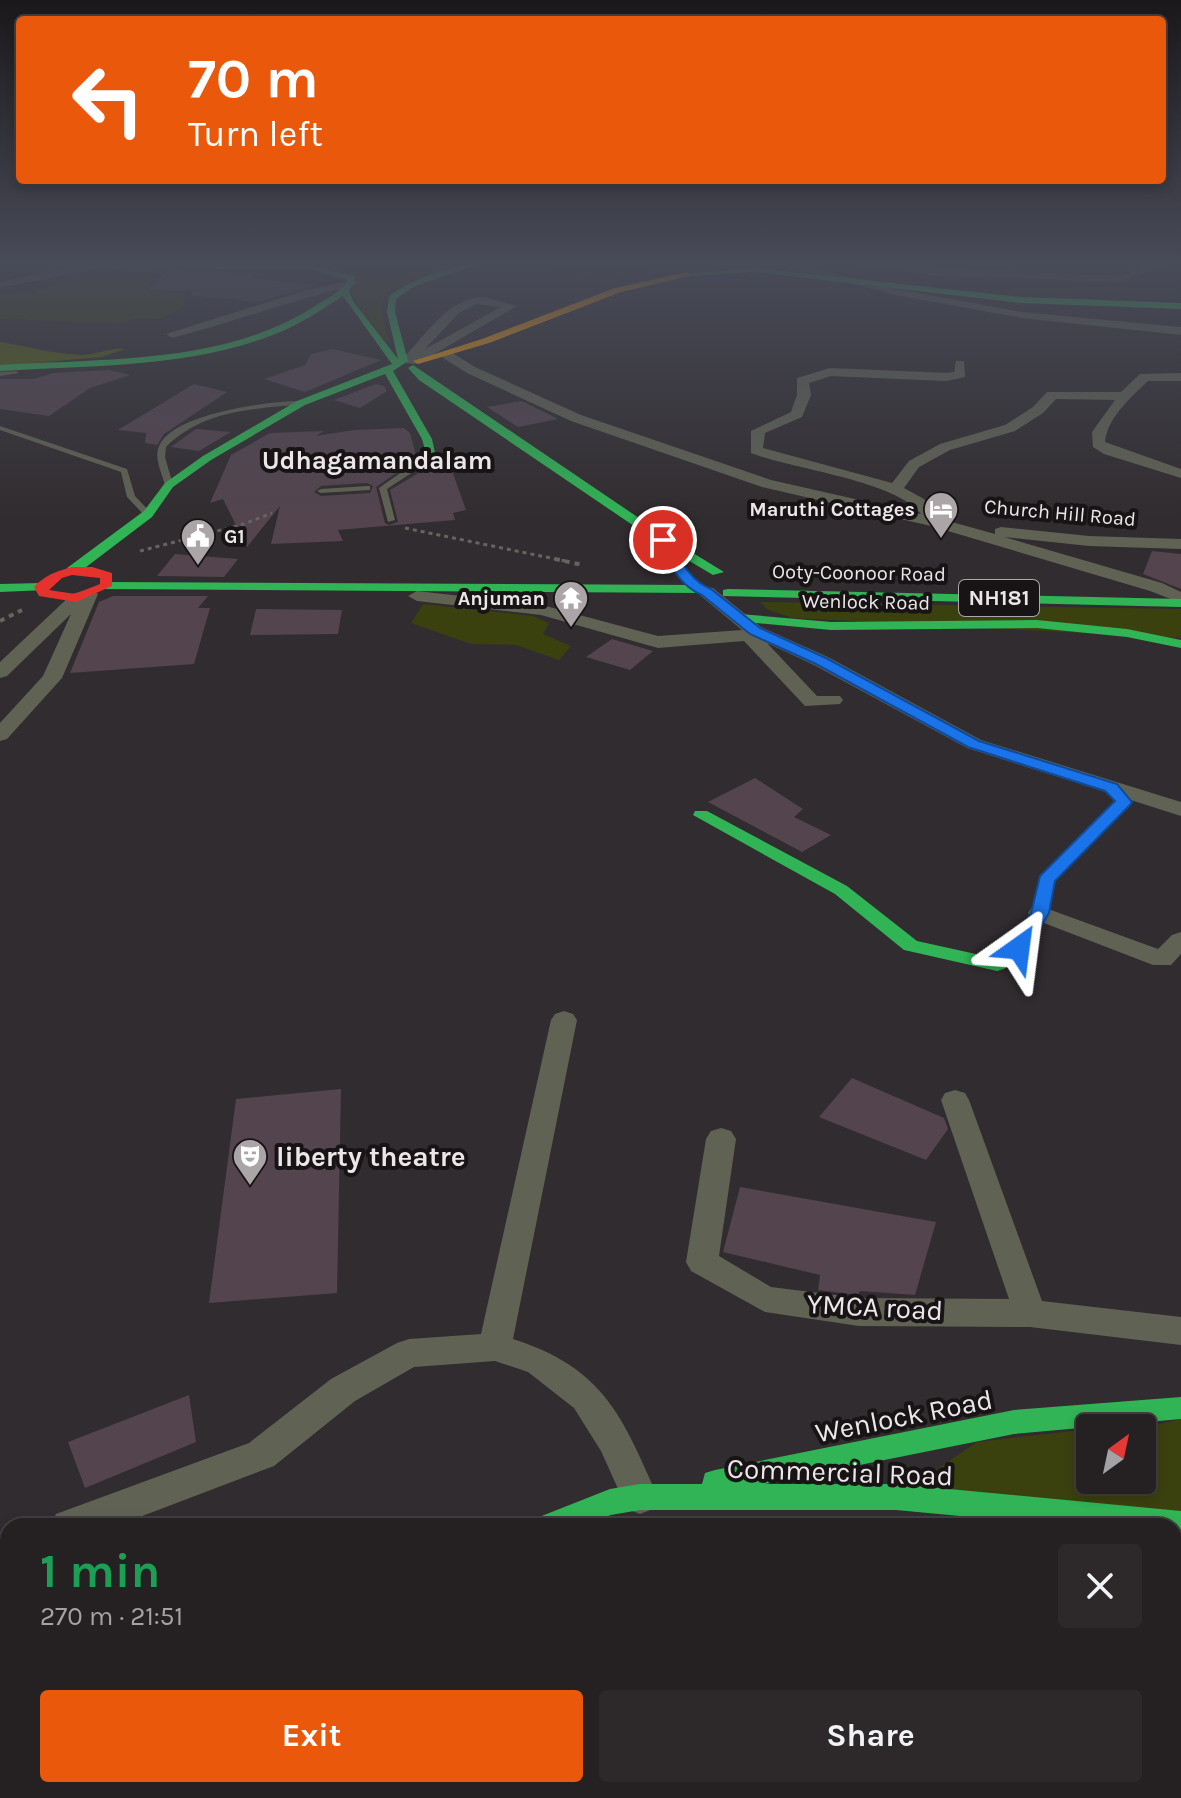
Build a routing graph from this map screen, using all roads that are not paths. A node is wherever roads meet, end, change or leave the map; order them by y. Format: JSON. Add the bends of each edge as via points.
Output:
{"nodes":[{"id":1,"x":206,"y":348,"type":"edge"},
{"id":2,"x":387,"y":348,"type":"edge"},
{"id":3,"x":401,"y":348,"type":"edge"},
{"id":4,"x":421,"y":348,"type":"edge"},
{"id":5,"x":434,"y":348,"type":"edge"},
{"id":6,"x":466,"y":348,"type":"edge"},
{"id":7,"x":447,"y":355,"type":"junction"},
{"id":8,"x":405,"y":364,"type":"junction"},
{"id":9,"x":960,"y":364,"type":"dead end"},
{"id":10,"x":5,"y":372,"type":"edge"},
{"id":11,"x":1181,"y":377,"type":"edge"},
{"id":12,"x":1124,"y":396,"type":"junction"},
{"id":13,"x":309,"y":400,"type":"junction"},
{"id":14,"x":253,"y":404,"type":"junction"},
{"id":15,"x":0,"y":428,"type":"edge"},
{"id":16,"x":433,"y":460,"type":"joint"},
{"id":17,"x":1181,"y":474,"type":"edge"},
{"id":18,"x":169,"y":485,"type":"junction"},
{"id":19,"x":367,"y":488,"type":"dead end"},
{"id":20,"x":895,"y":490,"type":"junction"},
{"id":21,"x":321,"y":491,"type":"dead end"},
{"id":22,"x":148,"y":514,"type":"junction"},
{"id":23,"x":391,"y":520,"type":"dead end"},
{"id":24,"x":935,"y":522,"type":"junction"},
{"id":25,"x":663,"y":540,"type":"junction"},
{"id":26,"x":1181,"y":544,"type":"edge"},
{"id":27,"x":72,"y":571,"type":"junction"},
{"id":28,"x":718,"y":572,"type":"junction"},
{"id":29,"x":41,"y":587,"type":"junction"},
{"id":30,"x":735,"y":587,"type":"junction"},
{"id":31,"x":0,"y":588,"type":"edge"},
{"id":32,"x":699,"y":588,"type":"junction"},
{"id":33,"x":91,"y":593,"type":"junction"},
{"id":34,"x":417,"y":596,"type":"dead end"},
{"id":35,"x":1181,"y":601,"type":"edge"},
{"id":36,"x":745,"y":626,"type":"junction"},
{"id":37,"x":1181,"y":644,"type":"edge"},
{"id":38,"x":0,"y":672,"type":"edge"},
{"id":39,"x":833,"y":700,"type":"dead end"},
{"id":40,"x":0,"y":735,"type":"edge"},
{"id":41,"x":1111,"y":788,"type":"junction"},
{"id":42,"x":1181,"y":809,"type":"edge"},
{"id":43,"x":701,"y":815,"type":"dead end"},
{"id":44,"x":1040,"y":913,"type":"junction"},
{"id":45,"x":1181,"y":940,"type":"edge"},
{"id":46,"x":564,"y":1020,"type":"dead end"},
{"id":47,"x":955,"y":1100,"type":"dead end"},
{"id":48,"x":721,"y":1139,"type":"dead end"},
{"id":49,"x":1030,"y":1313,"type":"junction"},
{"id":50,"x":1181,"y":1331,"type":"edge"},
{"id":51,"x":495,"y":1347,"type":"junction"},
{"id":52,"x":1181,"y":1408,"type":"edge"},
{"id":53,"x":626,"y":1508,"type":"edge"},
{"id":54,"x":91,"y":1518,"type":"edge"},
{"id":55,"x":583,"y":1518,"type":"edge"},
{"id":56,"x":1090,"y":1518,"type":"edge"}],
"edges":[{"from":1,"to":10,"type":"main road"},
{"from":2,"to":8,"type":"main road"},
{"from":3,"to":8,"type":"main road"},
{"from":4,"to":8,"type":"street"},
{"from":5,"to":8,"type":"street"},
{"from":6,"to":7,"type":"main road"},
{"from":7,"to":8,"type":"main road"},
{"from":7,"to":24,"type":"street","via":[[576,418],[767,484]]},
{"from":8,"to":13,"type":"main road"},
{"from":8,"to":16,"type":"main road"},
{"from":8,"to":25,"type":"main road","number":"NH181"},
{"from":9,"to":20,"type":"street","via":[[960,374],[947,377],[814,375],[802,381],[804,395],[797,414],[758,431],[756,450],[776,460]]},
{"from":11,"to":12,"type":"street","via":[[1145,377]]},
{"from":12,"to":17,"type":"street","via":[[1099,432],[1098,444]]},
{"from":12,"to":20,"type":"street","via":[[1052,395],[1010,428],[945,447],[914,464]]},
{"from":13,"to":14,"type":"lane"},
{"from":13,"to":14,"type":"lane","via":[[282,397]]},
{"from":13,"to":18,"type":"main road"},
{"from":14,"to":18,"type":"lane","via":[[184,426],[169,436],[161,457]]},
{"from":15,"to":22,"type":"lane","via":[[124,471],[131,497]]},
{"from":16,"to":23,"type":"lane","via":[[383,488]]},
{"from":18,"to":22,"type":"main road"},
{"from":19,"to":21,"type":"lane"},
{"from":20,"to":24,"type":"street","via":[[919,502]]},
{"from":22,"to":27,"type":"main road"},
{"from":24,"to":26,"type":"street","name":"Church Hill Road","via":[[1089,541]]},
{"from":24,"to":35,"type":"street","via":[[1156,587]]},
{"from":25,"to":28,"type":"main road","number":"NH181"},
{"from":25,"to":32,"type":"main road","number":"NH181","via":[[678,568]]},
{"from":27,"to":29,"type":"main road"},
{"from":27,"to":33,"type":"main road","via":[[107,576]]},
{"from":28,"to":30,"type":"main road","number":"NH181","via":[[733,575]]},
{"from":28,"to":32,"type":"main road","via":[[695,577]]},
{"from":29,"to":31,"type":"main road"},
{"from":29,"to":33,"type":"main road","via":[[47,595]]},
{"from":30,"to":32,"type":"main road","number":"NH181"},
{"from":30,"to":35,"type":"main road","name":"Ooty-Coonoor Road","number":"NH181","via":[[817,594]]},
{"from":32,"to":33,"type":"main road"},
{"from":32,"to":36,"type":"street"},
{"from":33,"to":38,"type":"street"},
{"from":33,"to":40,"type":"street","via":[[52,678]]},
{"from":34,"to":36,"type":"street","via":[[542,610],[658,642]]},
{"from":36,"to":37,"type":"main road","name":"Wenlock Road","via":[[1037,624]]},
{"from":36,"to":39,"type":"street","via":[[812,702]]},
{"from":36,"to":41,"type":"street","via":[[974,744]]},
{"from":41,"to":42,"type":"street"},
{"from":41,"to":44,"type":"main road","via":[[1124,802],[1046,880]]},
{"from":43,"to":44,"type":"main road","via":[[841,890],[911,946],[997,965],[1019,948]]},
{"from":44,"to":45,"type":"street","via":[[1162,959]]},
{"from":46,"to":51,"type":"street"},
{"from":47,"to":49,"type":"street"},
{"from":48,"to":49,"type":"street","name":"YMCA road","via":[[702,1262],[765,1299],[859,1312]]},
{"from":49,"to":50,"type":"street","name":"YMCA road"},
{"from":51,"to":53,"type":"street","via":[[540,1362],[586,1397],[615,1441]]},
{"from":51,"to":54,"type":"street","via":[[409,1353],[343,1390],[261,1455]]},
{"from":52,"to":53,"type":"main road","name":"Wenlock Road","via":[[1014,1422]]},
{"from":53,"to":55,"type":"main road","name":"Commercial Road"},
{"from":53,"to":56,"type":"main road","name":"Commercial Road","via":[[896,1497]]}]}
